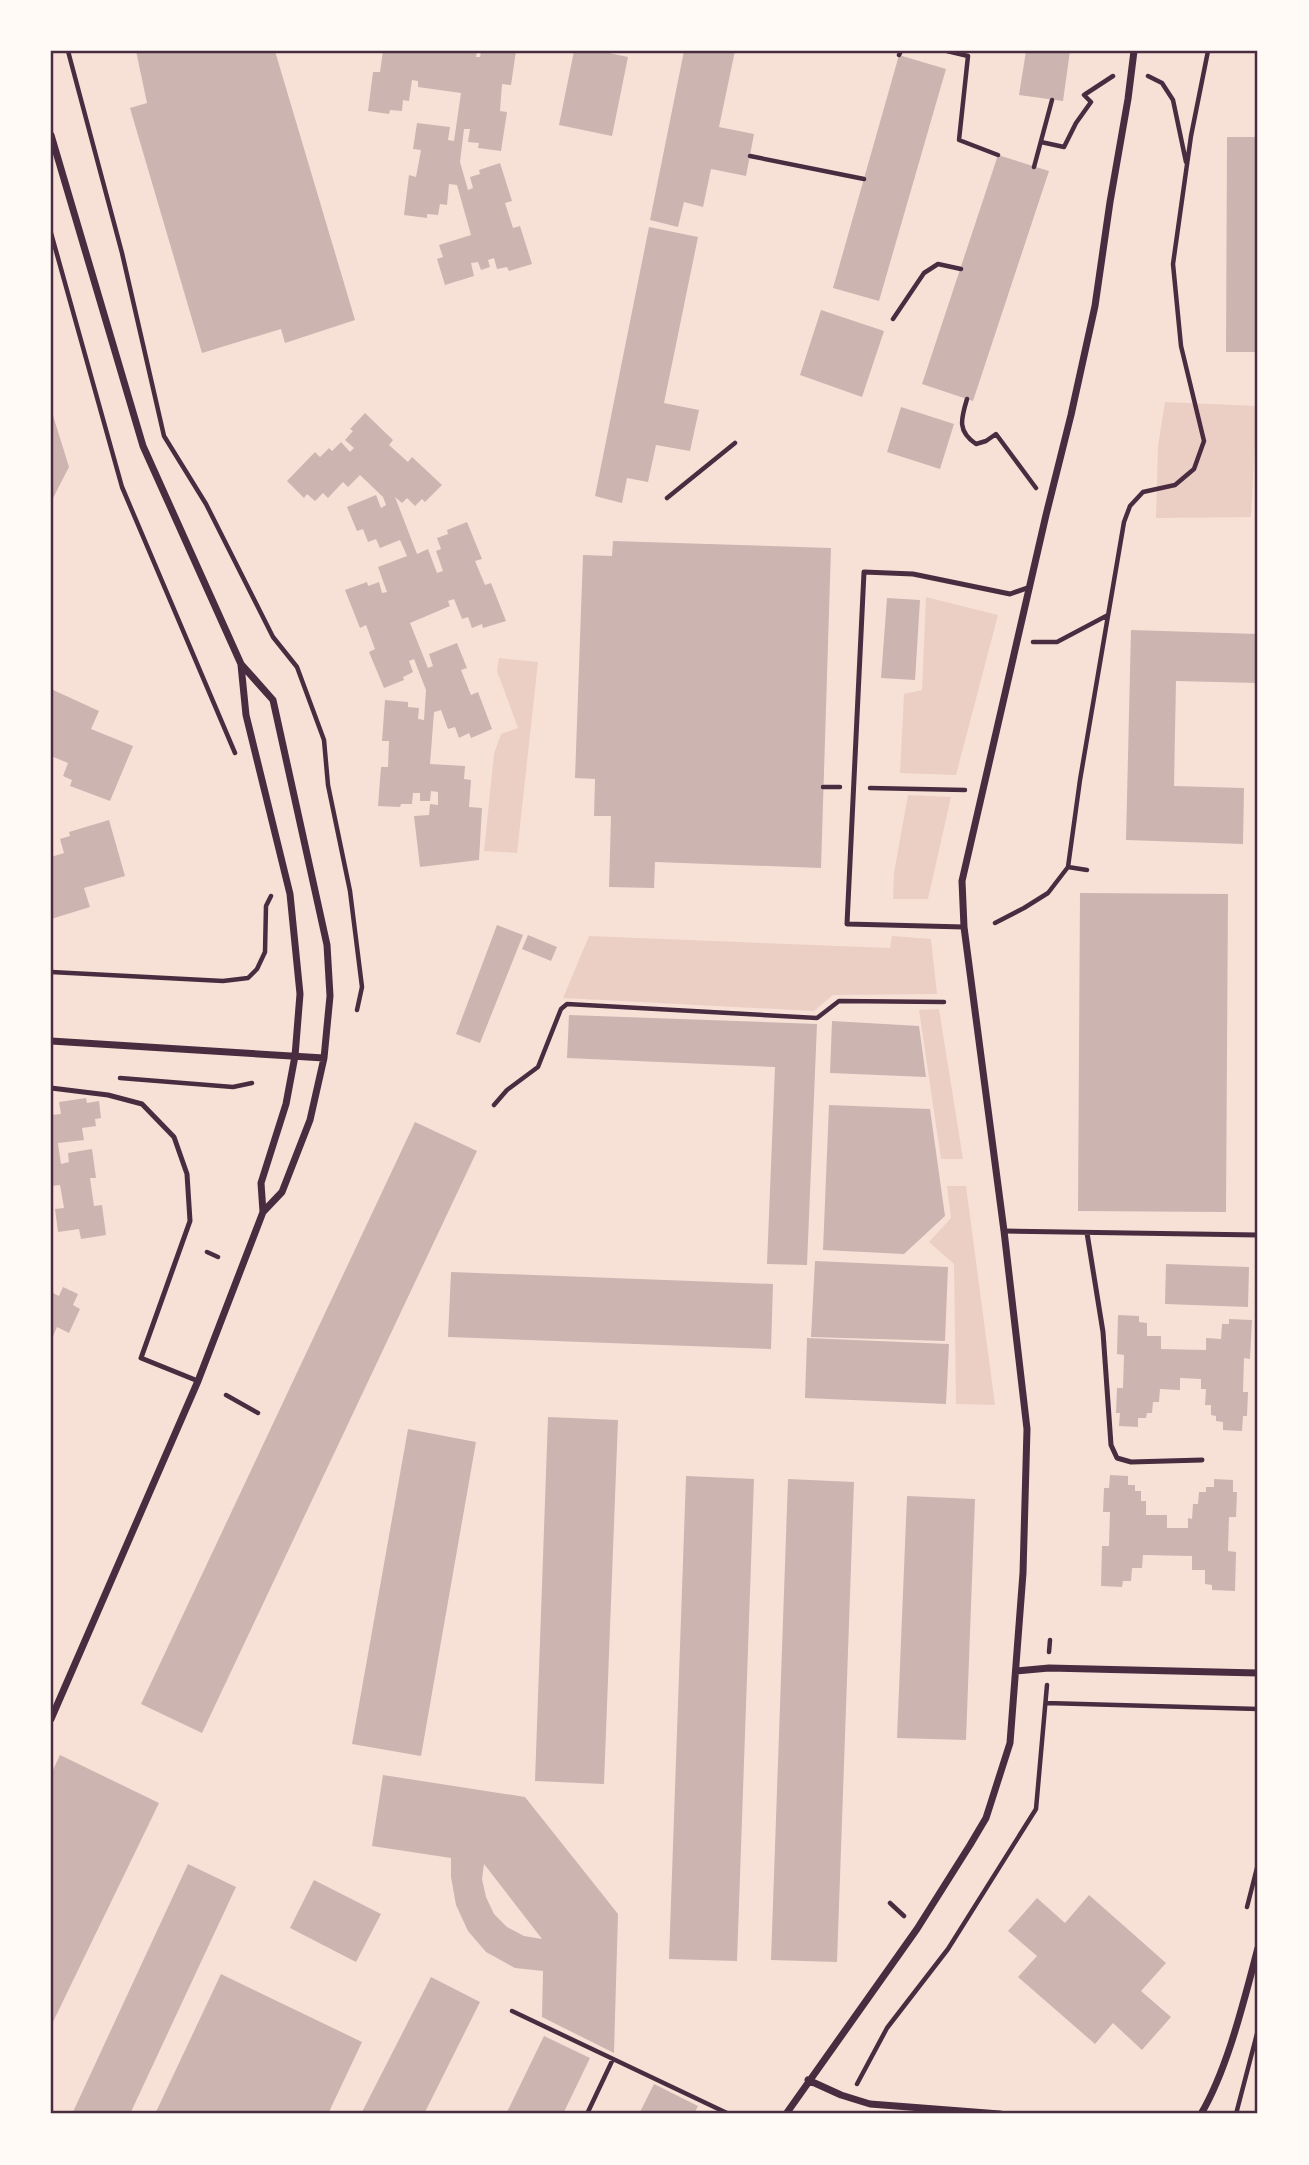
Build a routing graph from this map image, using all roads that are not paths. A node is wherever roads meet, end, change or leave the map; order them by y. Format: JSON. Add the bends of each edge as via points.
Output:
{"nodes":[{"id":1,"x":1134,"y":51,"type":"edge"},
{"id":2,"x":51,"y":135,"type":"edge"},
{"id":3,"x":1031,"y":587,"type":"junction"},
{"id":4,"x":241,"y":664,"type":"junction"},
{"id":5,"x":964,"y":927,"type":"junction"},
{"id":6,"x":51,"y":1041,"type":"edge"},
{"id":7,"x":295,"y":1056,"type":"junction"},
{"id":8,"x":324,"y":1058,"type":"junction"},
{"id":9,"x":51,"y":1088,"type":"edge"},
{"id":10,"x":263,"y":1212,"type":"junction"},
{"id":11,"x":1004,"y":1231,"type":"junction"},
{"id":12,"x":1087,"y":1233,"type":"junction"},
{"id":13,"x":1258,"y":1235,"type":"edge"},
{"id":14,"x":198,"y":1381,"type":"junction"},
{"id":15,"x":1202,"y":1460,"type":"dead end"},
{"id":16,"x":1016,"y":1671,"type":"junction"},
{"id":17,"x":1258,"y":1672,"type":"edge"},
{"id":18,"x":51,"y":1719,"type":"edge"},
{"id":19,"x":1258,"y":1948,"type":"edge"},
{"id":20,"x":808,"y":2080,"type":"junction"},
{"id":21,"x":786,"y":2114,"type":"edge"},
{"id":22,"x":1000,"y":2114,"type":"edge"},
{"id":23,"x":1200,"y":2114,"type":"edge"}],
"edges":[{"from":1,"to":3,"type":"street","via":[[1095,306]]},
{"from":2,"to":4,"type":"street","via":[[143,446]]},
{"from":3,"to":5,"type":"street","via":[[962,880]]},
{"from":3,"to":5,"type":"lane","via":[[1010,594],[912,574],[864,572],[847,924]]},
{"from":4,"to":7,"type":"street","via":[[246,715],[290,894],[300,994]]},
{"from":4,"to":8,"type":"street","via":[[273,700],[316,892],[327,945],[330,996]]},
{"from":5,"to":11,"type":"street"},
{"from":6,"to":7,"type":"street"},
{"from":7,"to":8,"type":"street"},
{"from":7,"to":10,"type":"street","via":[[286,1104],[261,1182]]},
{"from":8,"to":10,"type":"street","via":[[310,1120],[287,1180]]},
{"from":9,"to":14,"type":"lane","via":[[142,1104],[174,1138],[187,1174],[190,1222],[141,1358]]},
{"from":10,"to":14,"type":"street"},
{"from":11,"to":12,"type":"lane"},
{"from":11,"to":16,"type":"street","via":[[1027,1429]]},
{"from":12,"to":13,"type":"lane"},
{"from":12,"to":15,"type":"lane","via":[[1103,1332],[1111,1445],[1117,1458],[1130,1462]]},
{"from":14,"to":18,"type":"street"},
{"from":16,"to":17,"type":"street"},
{"from":16,"to":20,"type":"street","via":[[1010,1743],[986,1818],[917,1929]]},
{"from":19,"to":23,"type":"street","via":[[1213,2092]]},
{"from":20,"to":21,"type":"street"},
{"from":20,"to":22,"type":"street","via":[[870,2104]]}]}
